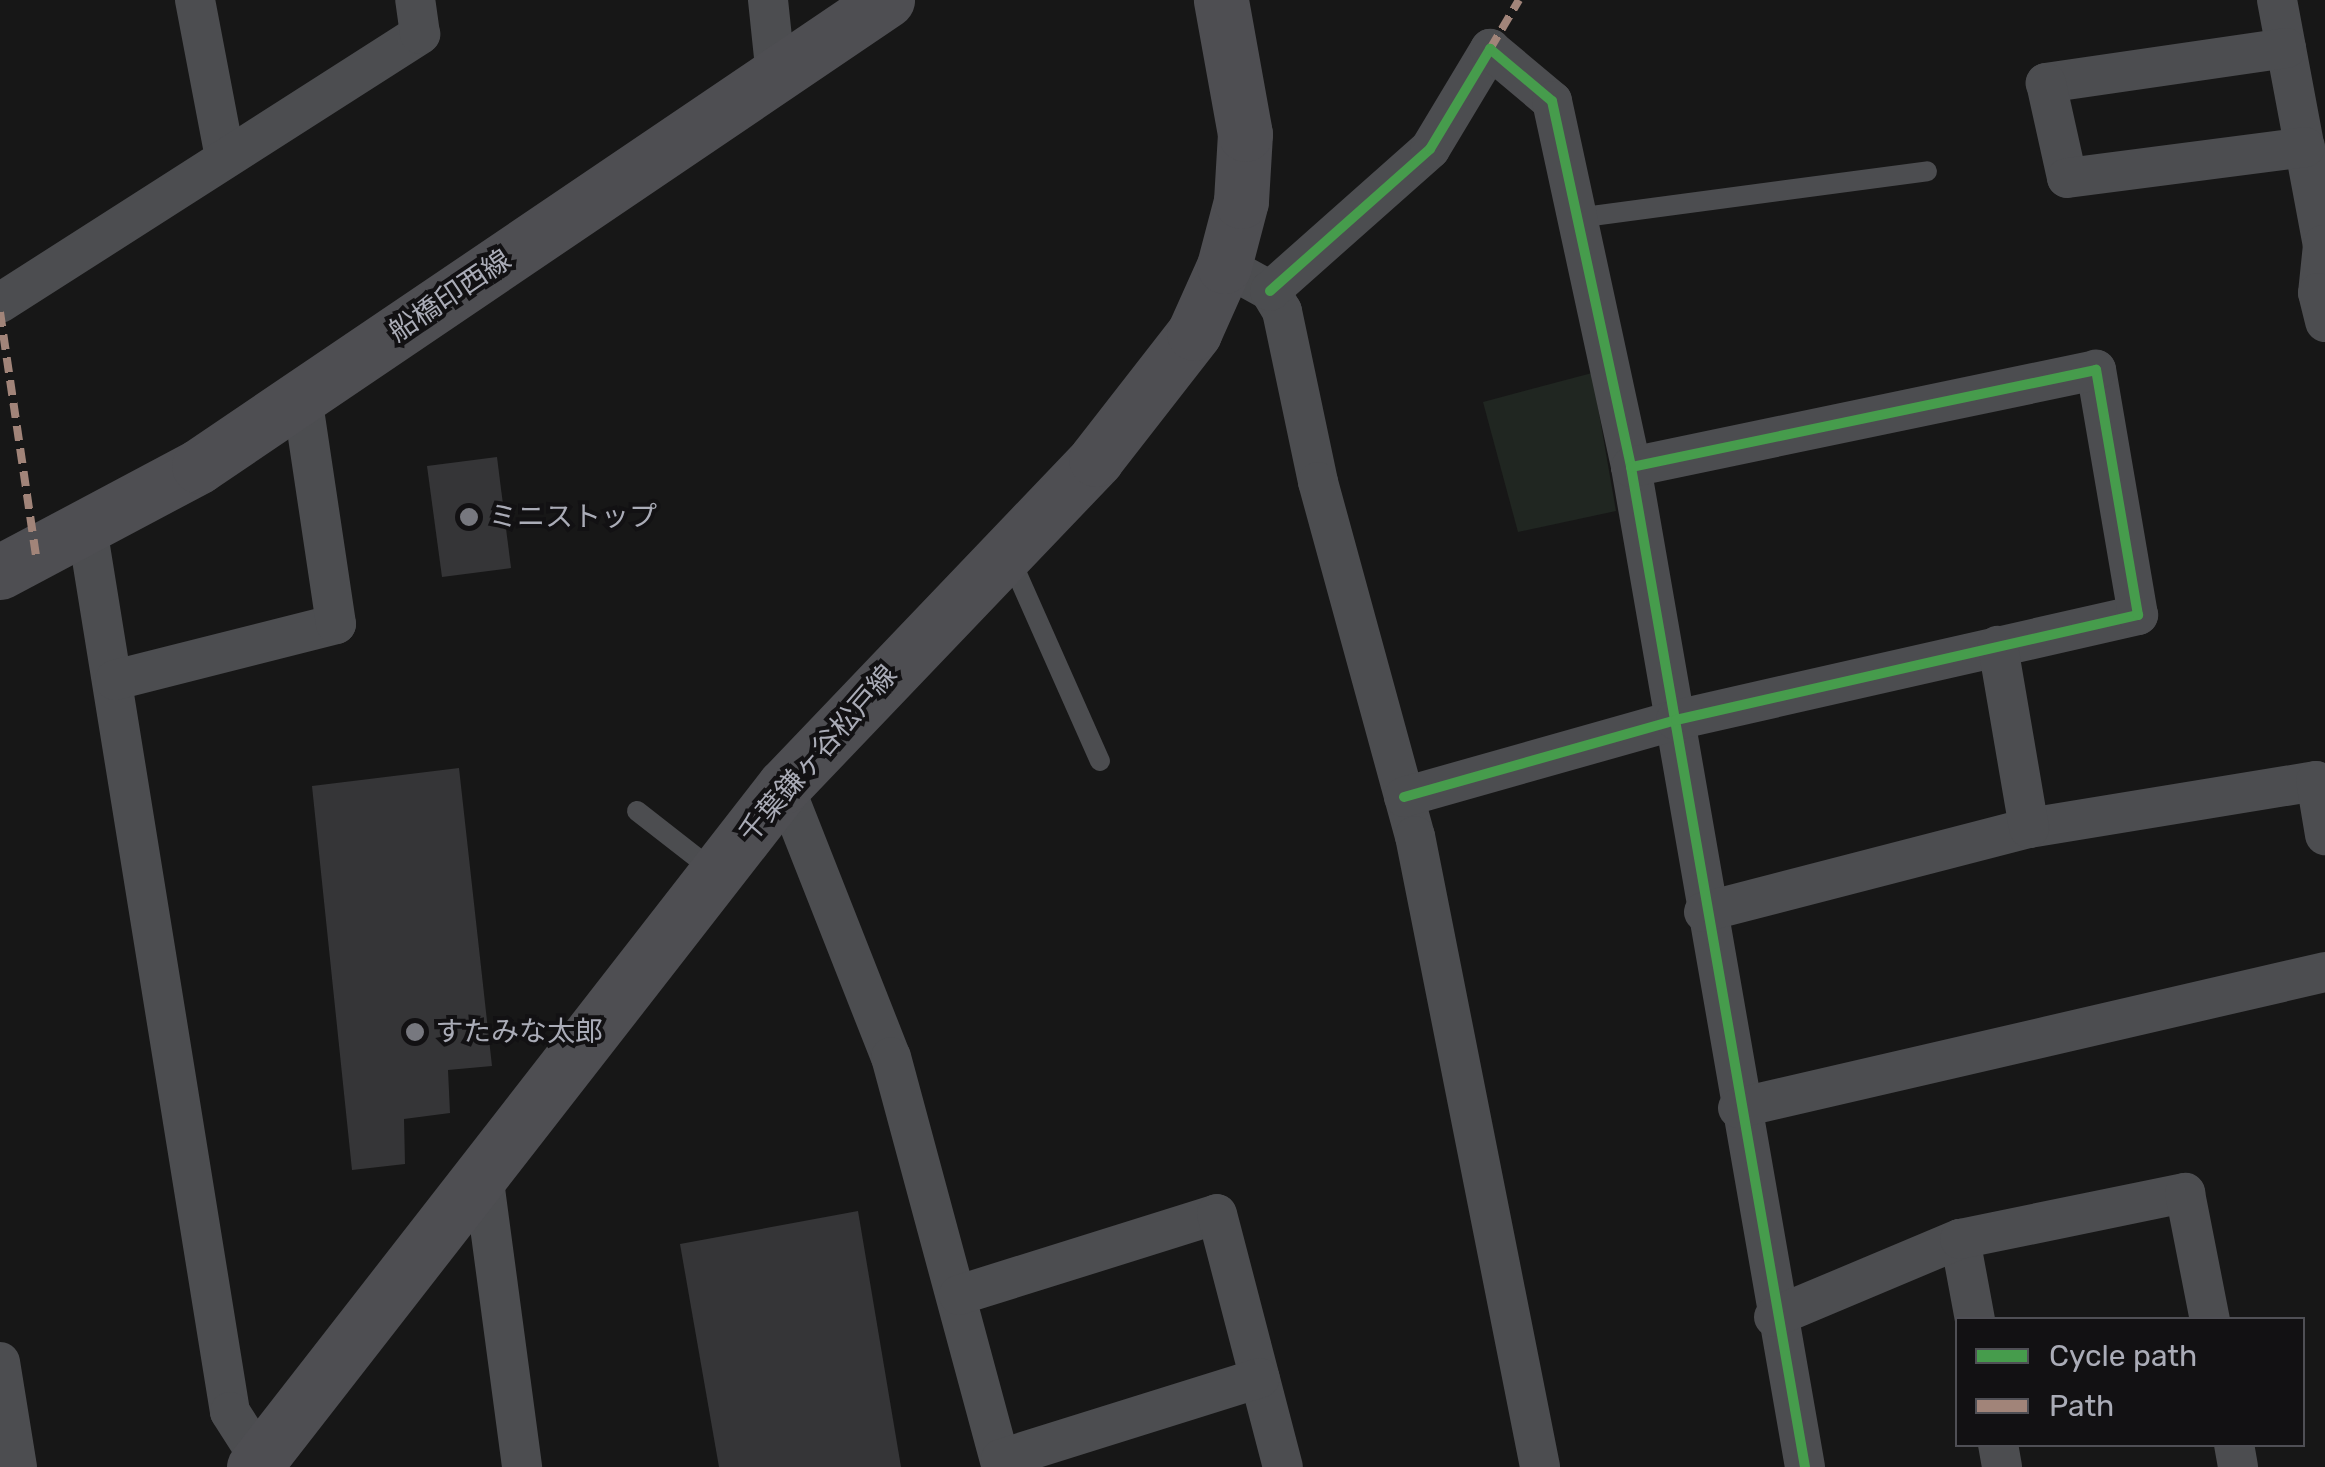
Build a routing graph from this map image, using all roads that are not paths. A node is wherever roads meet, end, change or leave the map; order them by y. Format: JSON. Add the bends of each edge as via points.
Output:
{"nodes":[{"id":1,"x":195,"y":0,"type":"edge"},
{"id":2,"x":415,"y":0,"type":"edge"},
{"id":3,"x":768,"y":0,"type":"edge"},
{"id":4,"x":887,"y":0,"type":"edge"},
{"id":5,"x":1221,"y":0,"type":"edge"},
{"id":6,"x":2277,"y":0,"type":"edge"},
{"id":7,"x":2286,"y":48,"type":"junction"},
{"id":8,"x":776,"y":76,"type":"junction"},
{"id":9,"x":2304,"y":147,"type":"junction"},
{"id":10,"x":225,"y":158,"type":"junction"},
{"id":11,"x":1927,"y":170,"type":"dead end"},
{"id":12,"x":1577,"y":218,"type":"junction"},
{"id":13,"x":1247,"y":278,"type":"junction"},
{"id":14,"x":0,"y":303,"type":"edge"},
{"id":15,"x":2325,"y":322,"type":"edge"},
{"id":16,"x":302,"y":396,"type":"junction"},
{"id":17,"x":1631,"y":468,"type":"junction"},
{"id":18,"x":88,"y":528,"type":"junction"},
{"id":19,"x":1007,"y":552,"type":"junction"},
{"id":20,"x":0,"y":572,"type":"edge"},
{"id":21,"x":1998,"y":646,"type":"junction"},
{"id":22,"x":115,"y":680,"type":"junction"},
{"id":23,"x":1676,"y":720,"type":"junction"},
{"id":24,"x":1100,"y":761,"type":"dead end"},
{"id":25,"x":784,"y":786,"type":"junction"},
{"id":26,"x":1404,"y":797,"type":"junction"},
{"id":27,"x":637,"y":811,"type":"dead end"},
{"id":28,"x":2029,"y":828,"type":"junction"},
{"id":29,"x":2325,"y":835,"type":"edge"},
{"id":30,"x":716,"y":874,"type":"junction"},
{"id":31,"x":1704,"y":912,"type":"junction"},
{"id":32,"x":2325,"y":972,"type":"edge"},
{"id":33,"x":1738,"y":1108,"type":"junction"},
{"id":34,"x":483,"y":1174,"type":"junction"},
{"id":35,"x":1960,"y":1239,"type":"junction"},
{"id":36,"x":959,"y":1295,"type":"junction"},
{"id":37,"x":1774,"y":1317,"type":"junction"},
{"id":38,"x":1974,"y":1317,"type":"edge"},
{"id":39,"x":2209,"y":1317,"type":"edge"},
{"id":40,"x":0,"y":1362,"type":"edge"},
{"id":41,"x":1260,"y":1378,"type":"junction"},
{"id":42,"x":1002,"y":1463,"type":"edge"},
{"id":43,"x":259,"y":1464,"type":"edge"},
{"id":44,"x":17,"y":1467,"type":"edge"},
{"id":45,"x":522,"y":1467,"type":"edge"},
{"id":46,"x":1282,"y":1467,"type":"edge"},
{"id":47,"x":1540,"y":1467,"type":"edge"},
{"id":48,"x":1805,"y":1467,"type":"edge"}],
"edges":[{"from":1,"to":10,"type":"street"},
{"from":2,"to":10,"type":"street","via":[[420,34]]},
{"from":3,"to":8,"type":"street"},
{"from":4,"to":8,"type":"main road","name":"船橋印西線"},
{"from":5,"to":13,"type":"main road","name":"千葉鎌ヶ谷松戸線","via":[[1245,134]]},
{"from":6,"to":7,"type":"street"},
{"from":7,"to":9,"type":"street"},
{"from":7,"to":9,"type":"street","via":[[2046,83],[2067,178]]},
{"from":8,"to":16,"type":"main road","name":"船橋印西線"},
{"from":9,"to":15,"type":"street","via":[[2323,245],[2318,292]]},
{"from":10,"to":14,"type":"street"},
{"from":11,"to":12,"type":"lane"},
{"from":12,"to":13,"type":"street","via":[[1552,101],[1490,49],[1430,149]]},
{"from":12,"to":17,"type":"street"},
{"from":13,"to":19,"type":"main road","name":"千葉鎌ヶ谷松戸線"},
{"from":13,"to":26,"type":"street","via":[[1282,311],[1318,482]]},
{"from":16,"to":18,"type":"main road","name":"船橋印西線","via":[[199,466]]},
{"from":16,"to":22,"type":"street","via":[[336,624]]},
{"from":17,"to":21,"type":"street","via":[[2096,370],[2138,614]]},
{"from":17,"to":23,"type":"street"},
{"from":18,"to":20,"type":"main road","name":"船橋印西線"},
{"from":18,"to":22,"type":"street"},
{"from":19,"to":24,"type":"lane"},
{"from":19,"to":25,"type":"main road","name":"千葉鎌ヶ谷松戸線"},
{"from":21,"to":23,"type":"street"},
{"from":21,"to":28,"type":"street"},
{"from":22,"to":43,"type":"street","via":[[230,1412]]},
{"from":23,"to":26,"type":"street"},
{"from":23,"to":31,"type":"street"},
{"from":25,"to":30,"type":"main road","name":"千葉鎌ヶ谷松戸線"},
{"from":25,"to":36,"type":"street","via":[[890,1057]]},
{"from":26,"to":47,"type":"street","via":[[1507,1276]]},
{"from":27,"to":30,"type":"lane"},
{"from":28,"to":29,"type":"street","via":[[2316,781]]},
{"from":28,"to":31,"type":"street"},
{"from":30,"to":34,"type":"main road","name":"千葉鎌ヶ谷松戸線"},
{"from":31,"to":33,"type":"street"},
{"from":32,"to":33,"type":"street"},
{"from":33,"to":37,"type":"street"},
{"from":34,"to":43,"type":"main road","name":"千葉鎌ヶ谷松戸線"},
{"from":34,"to":45,"type":"street"},
{"from":35,"to":37,"type":"street"},
{"from":35,"to":38,"type":"street"},
{"from":35,"to":39,"type":"street","via":[[2185,1193]]},
{"from":36,"to":41,"type":"street","via":[[1217,1214]]},
{"from":36,"to":42,"type":"street"},
{"from":37,"to":48,"type":"street"},
{"from":40,"to":44,"type":"street"},
{"from":41,"to":42,"type":"street"},
{"from":41,"to":46,"type":"street"}]}
